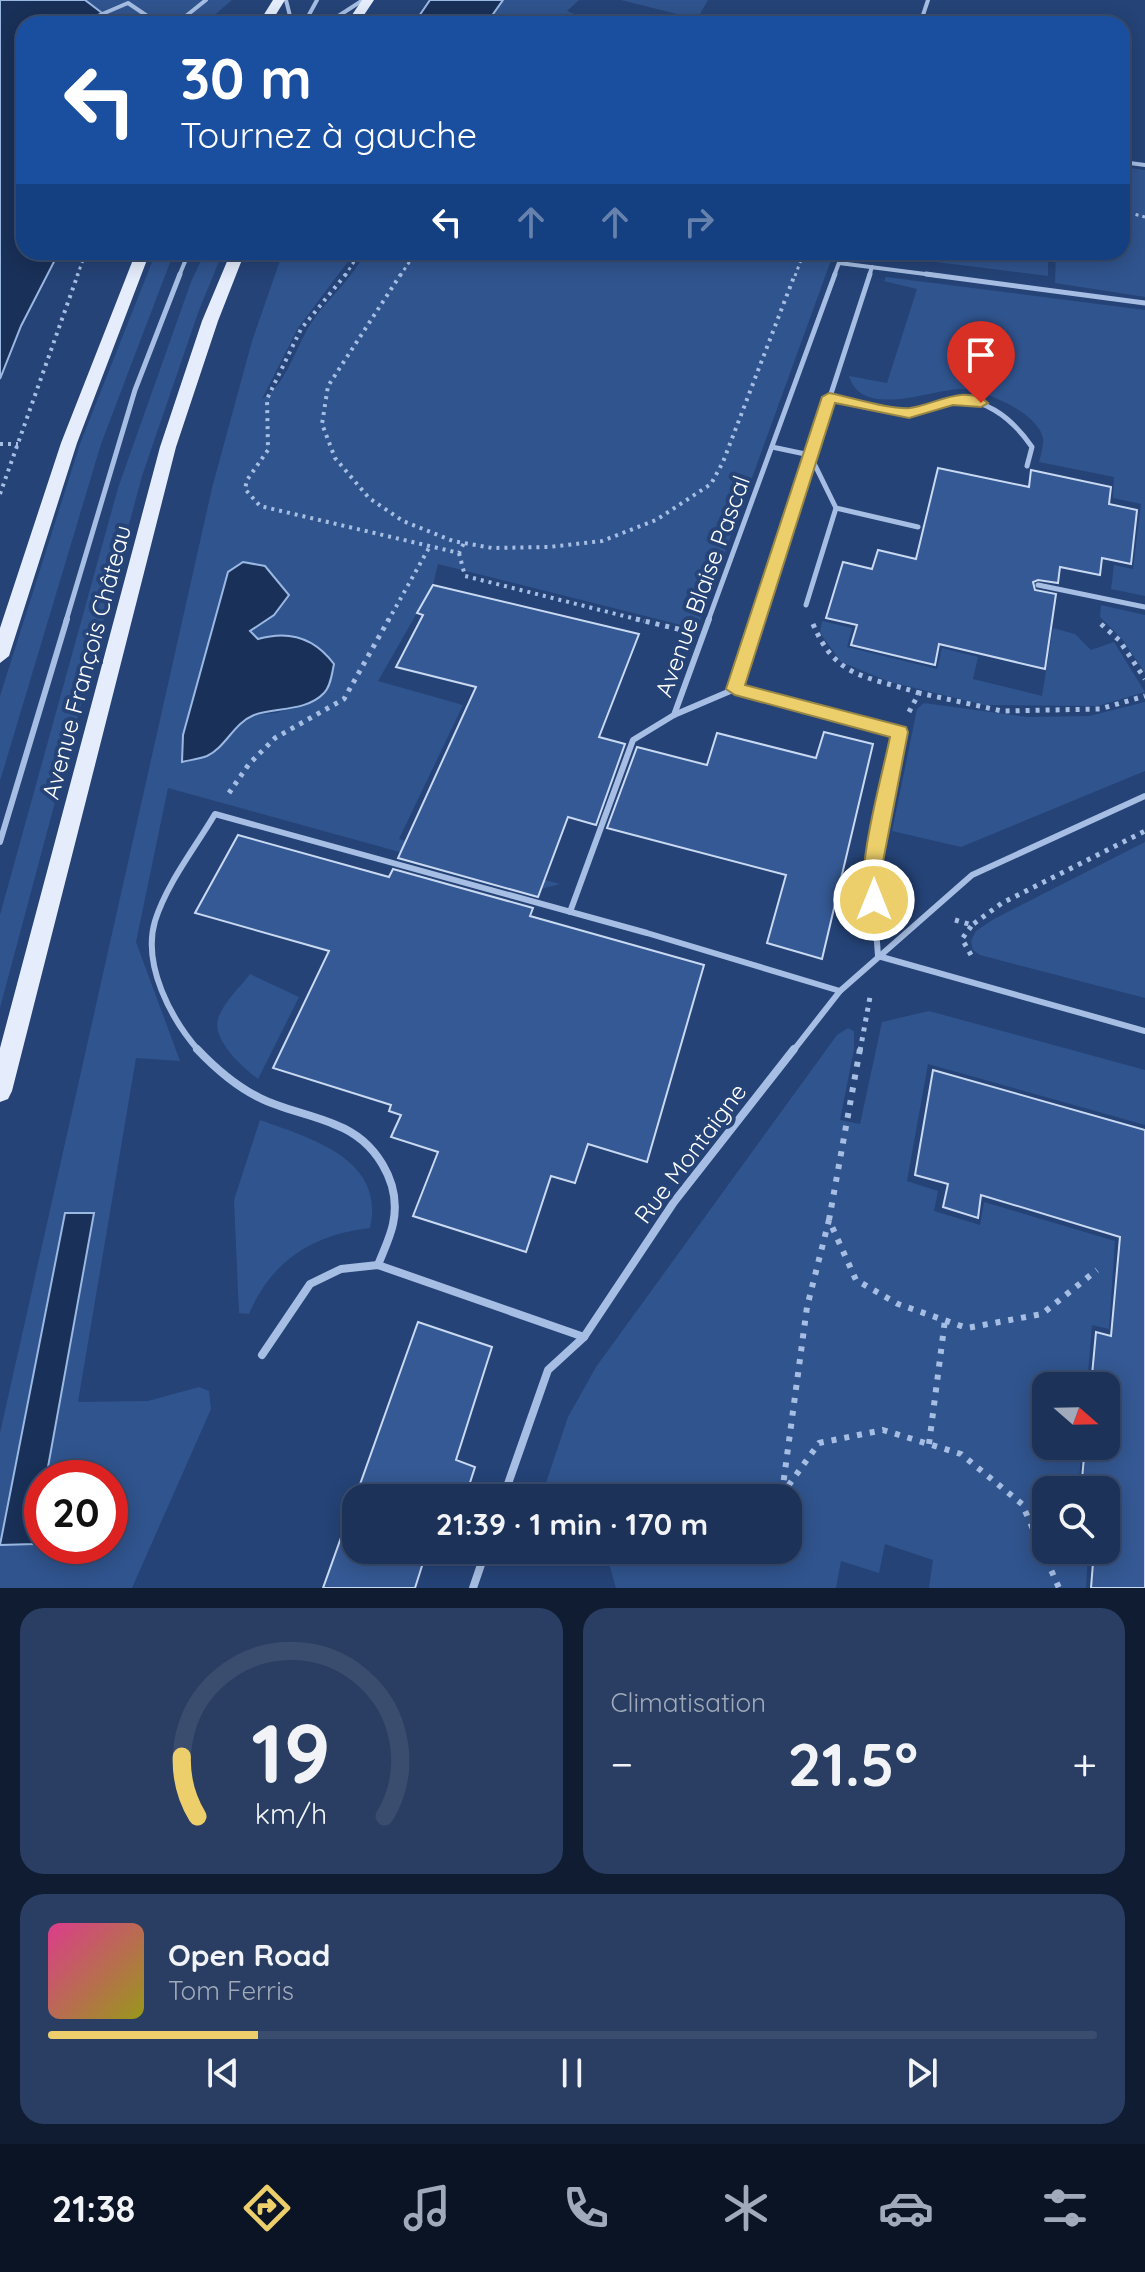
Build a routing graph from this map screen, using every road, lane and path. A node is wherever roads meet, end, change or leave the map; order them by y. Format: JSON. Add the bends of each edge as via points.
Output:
{"nodes":[{"id":1,"x":206,"y":0,"type":"edge"},
{"id":2,"x":365,"y":0,"type":"edge"},
{"id":3,"x":98,"y":16,"type":"edge"},
{"id":4,"x":147,"y":16,"type":"edge"},
{"id":5,"x":186,"y":16,"type":"edge"},
{"id":6,"x":339,"y":16,"type":"edge"},
{"id":7,"x":83,"y":260,"type":"edge"},
{"id":8,"x":140,"y":260,"type":"edge"},
{"id":9,"x":186,"y":260,"type":"edge"},
{"id":10,"x":235,"y":260,"type":"edge"},
{"id":11,"x":356,"y":260,"type":"edge"},
{"id":12,"x":411,"y":260,"type":"edge"},
{"id":13,"x":801,"y":260,"type":"edge"},
{"id":14,"x":840,"y":260,"type":"edge"},
{"id":15,"x":839,"y":263,"type":"junction"},
{"id":16,"x":872,"y":267,"type":"junction"},
{"id":17,"x":1145,"y":303,"type":"edge"},
{"id":18,"x":829,"y":397,"type":"junction"},
{"id":19,"x":0,"y":444,"type":"edge"},
{"id":20,"x":18,"y":444,"type":"junction"},
{"id":21,"x":772,"y":447,"type":"junction"},
{"id":22,"x":810,"y":455,"type":"junction"},
{"id":23,"x":1027,"y":466,"type":"dead end"},
{"id":24,"x":0,"y":494,"type":"edge"},
{"id":25,"x":836,"y":508,"type":"junction"},
{"id":26,"x":918,"y":527,"type":"dead end"},
{"id":27,"x":464,"y":543,"type":"junction"},
{"id":28,"x":430,"y":546,"type":"junction"},
{"id":29,"x":459,"y":553,"type":"junction"},
{"id":30,"x":1038,"y":585,"type":"dead end"},
{"id":31,"x":1098,"y":597,"type":"junction"},
{"id":32,"x":806,"y":605,"type":"joint"},
{"id":33,"x":1145,"y":607,"type":"edge"},
{"id":34,"x":703,"y":635,"type":"junction"},
{"id":35,"x":0,"y":656,"type":"edge"},
{"id":36,"x":1145,"y":679,"type":"edge"},
{"id":37,"x":735,"y":689,"type":"junction"},
{"id":38,"x":919,"y":693,"type":"junction"},
{"id":39,"x":1145,"y":696,"type":"edge"},
{"id":40,"x":674,"y":715,"type":"junction"},
{"id":41,"x":900,"y":732,"type":"junction"},
{"id":42,"x":1145,"y":796,"type":"edge"},
{"id":43,"x":215,"y":814,"type":"junction"},
{"id":44,"x":1145,"y":831,"type":"edge"},
{"id":45,"x":0,"y":842,"type":"edge"},
{"id":46,"x":570,"y":912,"type":"junction"},
{"id":47,"x":928,"y":912,"type":"junction"},
{"id":48,"x":878,"y":956,"type":"junction"},
{"id":49,"x":840,"y":991,"type":"junction"},
{"id":50,"x":1145,"y":1031,"type":"edge"},
{"id":51,"x":0,"y":1091,"type":"edge"},
{"id":52,"x":829,"y":1220,"type":"junction"},
{"id":53,"x":378,"y":1265,"type":"junction"},
{"id":54,"x":1097,"y":1270,"type":"dead end"},
{"id":55,"x":945,"y":1320,"type":"junction"},
{"id":56,"x":584,"y":1337,"type":"junction"},
{"id":57,"x":262,"y":1355,"type":"dead end"},
{"id":58,"x":929,"y":1444,"type":"junction"},
{"id":59,"x":508,"y":1484,"type":"edge"},
{"id":60,"x":783,"y":1484,"type":"edge"},
{"id":61,"x":790,"y":1484,"type":"edge"},
{"id":62,"x":481,"y":1564,"type":"edge"},
{"id":63,"x":473,"y":1588,"type":"edge"},
{"id":64,"x":1059,"y":1588,"type":"edge"}],
"edges":[{"from":1,"to":5,"type":"lane"},
{"from":2,"to":6,"type":"lane"},
{"from":3,"to":4,"type":"lane","via":[[128,3]]},
{"from":7,"to":20,"type":"path"},
{"from":8,"to":35,"type":"main road","via":[[69,443]]},
{"from":9,"to":45,"type":"lane","via":[[116,449]]},
{"from":10,"to":51,"type":"main road","name":"Avenue François Château","via":[[168,447]]},
{"from":11,"to":28,"type":"path","via":[[301,329],[267,399],[268,450],[245,489],[260,506]]},
{"from":12,"to":27,"type":"path","via":[[328,386],[322,424],[335,458],[369,498],[403,521]]},
{"from":13,"to":27,"type":"path","via":[[711,484],[656,520],[602,541],[535,548]]},
{"from":14,"to":15,"type":"lane","name":"Avenue Blaise Pascal"},
{"from":15,"to":16,"type":"lane"},
{"from":15,"to":21,"type":"lane","name":"Avenue Blaise Pascal"},
{"from":16,"to":17,"type":"lane"},
{"from":16,"to":18,"type":"lane"},
{"from":18,"to":22,"type":"lane"},
{"from":18,"to":23,"type":"lane","via":[[909,413],[952,400],[981,403],[1024,433],[1032,447]]},
{"from":19,"to":20,"type":"path"},
{"from":20,"to":24,"type":"path"},
{"from":21,"to":22,"type":"lane"},
{"from":21,"to":34,"type":"lane","name":"Avenue Blaise Pascal"},
{"from":22,"to":25,"type":"lane"},
{"from":22,"to":37,"type":"lane"},
{"from":25,"to":26,"type":"lane"},
{"from":25,"to":32,"type":"lane"},
{"from":27,"to":29,"type":"path"},
{"from":28,"to":29,"type":"path"},
{"from":28,"to":43,"type":"path","via":[[344,699],[327,714],[293,725],[272,740]]},
{"from":29,"to":34,"type":"path","via":[[465,576]]},
{"from":30,"to":31,"type":"lane"},
{"from":31,"to":33,"type":"lane"},
{"from":31,"to":36,"type":"path","via":[[1096,618],[1119,640]]},
{"from":32,"to":38,"type":"path","via":[[823,648],[844,669]]},
{"from":34,"to":40,"type":"lane","name":"Avenue Blaise Pascal"},
{"from":37,"to":40,"type":"lane"},
{"from":37,"to":41,"type":"lane"},
{"from":38,"to":39,"type":"path","via":[[1002,711],[1100,709]]},
{"from":38,"to":41,"type":"path"},
{"from":40,"to":46,"type":"lane","name":"Avenue Blaise Pascal","via":[[633,740]]},
{"from":41,"to":48,"type":"lane","via":[[872,872]]},
{"from":42,"to":47,"type":"lane","name":"Rue Montaigne","via":[[972,875]]},
{"from":43,"to":46,"type":"lane"},
{"from":43,"to":53,"type":"lane","via":[[154,923],[155,968],[173,1017],[215,1068],[257,1097],[352,1132],[378,1155],[390,1182],[394,1219]]},
{"from":44,"to":47,"type":"path","via":[[1002,903],[972,925]]},
{"from":46,"to":49,"type":"lane"},
{"from":47,"to":48,"type":"lane","name":"Rue Montaigne"},
{"from":48,"to":49,"type":"lane","name":"Rue Montaigne"},
{"from":48,"to":50,"type":"lane"},
{"from":48,"to":52,"type":"path"},
{"from":49,"to":56,"type":"lane","name":"Rue Montaigne","via":[[674,1202]]},
{"from":52,"to":55,"type":"path","via":[[856,1280],[898,1304]]},
{"from":52,"to":60,"type":"path","via":[[807,1307]]},
{"from":53,"to":56,"type":"lane"},
{"from":53,"to":57,"type":"lane","via":[[341,1269],[310,1284]]},
{"from":54,"to":55,"type":"path","via":[[1042,1314],[967,1328]]},
{"from":55,"to":58,"type":"path"},
{"from":56,"to":59,"type":"lane","name":"Rue Montaigne","via":[[548,1370]]},
{"from":58,"to":61,"type":"path","via":[[883,1430],[819,1443]]},
{"from":58,"to":64,"type":"path","via":[[961,1454],[1022,1504]]},
{"from":62,"to":63,"type":"lane"}]}
